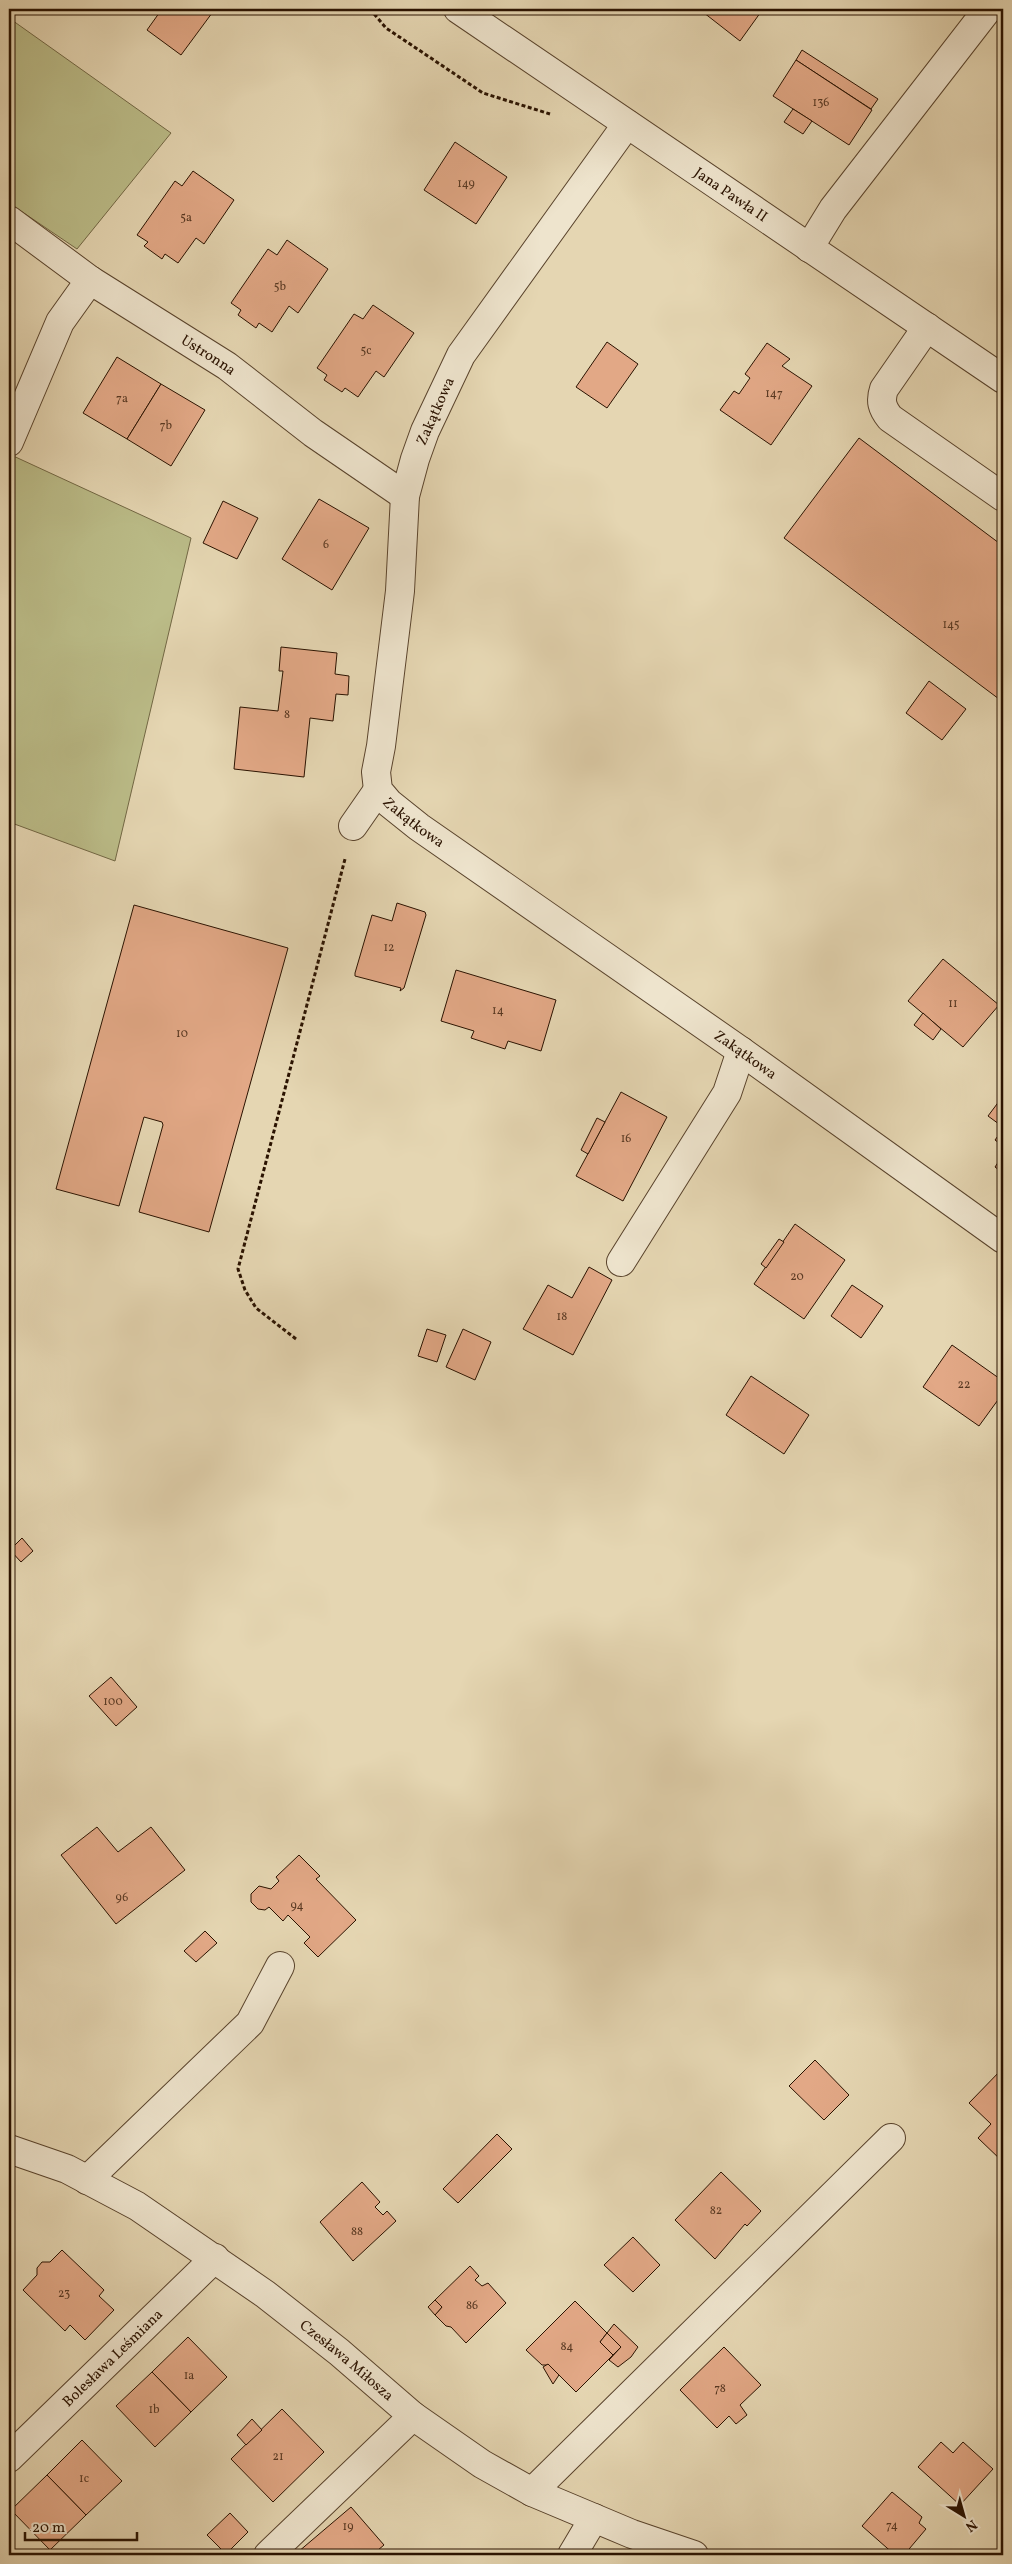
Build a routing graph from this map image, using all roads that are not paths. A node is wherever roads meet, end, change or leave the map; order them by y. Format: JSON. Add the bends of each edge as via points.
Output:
{"nodes":[{"id":1,"x":458,"y":9,"type":"edge"},
{"id":2,"x":988,"y":9,"type":"edge"},
{"id":3,"x":627,"y":124,"type":"junction"},
{"id":4,"x":9,"y":220,"type":"edge"},
{"id":5,"x":809,"y":248,"type":"junction"},
{"id":6,"x":90,"y":280,"type":"junction"},
{"id":7,"x":927,"y":327,"type":"junction"},
{"id":8,"x":1003,"y":379,"type":"edge"},
{"id":9,"x":9,"y":442,"type":"edge"},
{"id":10,"x":405,"y":496,"type":"junction"},
{"id":11,"x":1003,"y":497,"type":"edge"},
{"id":12,"x":378,"y":790,"type":"junction"},
{"id":13,"x":353,"y":826,"type":"road end"},
{"id":14,"x":741,"y":1051,"type":"junction"},
{"id":15,"x":1003,"y":1239,"type":"edge"},
{"id":16,"x":621,"y":1262,"type":"dead end"},
{"id":17,"x":280,"y":1966,"type":"dead end"},
{"id":18,"x":891,"y":2138,"type":"dead end"},
{"id":19,"x":9,"y":2149,"type":"edge"},
{"id":20,"x":87,"y":2180,"type":"junction"},
{"id":21,"x":215,"y":2258,"type":"junction"},
{"id":22,"x":413,"y":2416,"type":"junction"},
{"id":23,"x":9,"y":2458,"type":"edge"},
{"id":24,"x":532,"y":2492,"type":"junction"},
{"id":25,"x":594,"y":2518,"type":"junction"},
{"id":26,"x":268,"y":2555,"type":"edge"},
{"id":27,"x":572,"y":2555,"type":"edge"},
{"id":28,"x":694,"y":2555,"type":"edge"}],
"edges":[{"from":1,"to":3,"type":"street","name":"Jana Pawła II"},
{"from":2,"to":5,"type":"street","via":[[833,209]]},
{"from":3,"to":5,"type":"street","name":"Jana Pawła II"},
{"from":3,"to":10,"type":"street","name":"Zakątkowa","via":[[461,355],[425,431]]},
{"from":4,"to":6,"type":"street","name":"Ustronna"},
{"from":5,"to":7,"type":"street","name":"Jana Pawła II"},
{"from":6,"to":9,"type":"street","via":[[60,322]]},
{"from":6,"to":10,"type":"street","name":"Ustronna","via":[[227,366],[313,433]]},
{"from":7,"to":8,"type":"street","name":"Jana Pawła II"},
{"from":7,"to":11,"type":"street","via":[[884,389],[881,399],[884,410],[890,418]]},
{"from":10,"to":12,"type":"street","name":"Zakątkowa","via":[[400,592],[376,772]]},
{"from":12,"to":13,"type":"street"},
{"from":12,"to":14,"type":"street","name":"Zakątkowa","via":[[389,804],[419,827]]},
{"from":14,"to":15,"type":"street","name":"Zakątkowa"},
{"from":14,"to":16,"type":"street","via":[[726,1094]]},
{"from":17,"to":20,"type":"street","via":[[250,2023]]},
{"from":18,"to":24,"type":"street"},
{"from":19,"to":20,"type":"street","name":"Czesława Miłosza","via":[[67,2169]]},
{"from":20,"to":21,"type":"street","name":"Czesława Miłosza","via":[[137,2206]]},
{"from":21,"to":22,"type":"street","name":"Czesława Miłosza","via":[[332,2346]]},
{"from":21,"to":23,"type":"street","name":"Bolesława Leśmiana"},
{"from":22,"to":24,"type":"street","name":"Czesława Miłosza","via":[[482,2464]]},
{"from":22,"to":26,"type":"street"},
{"from":24,"to":25,"type":"street","name":"Czesława Miłosza"},
{"from":25,"to":27,"type":"street"},
{"from":25,"to":28,"type":"street","name":"Czesława Miłosza"}]}
